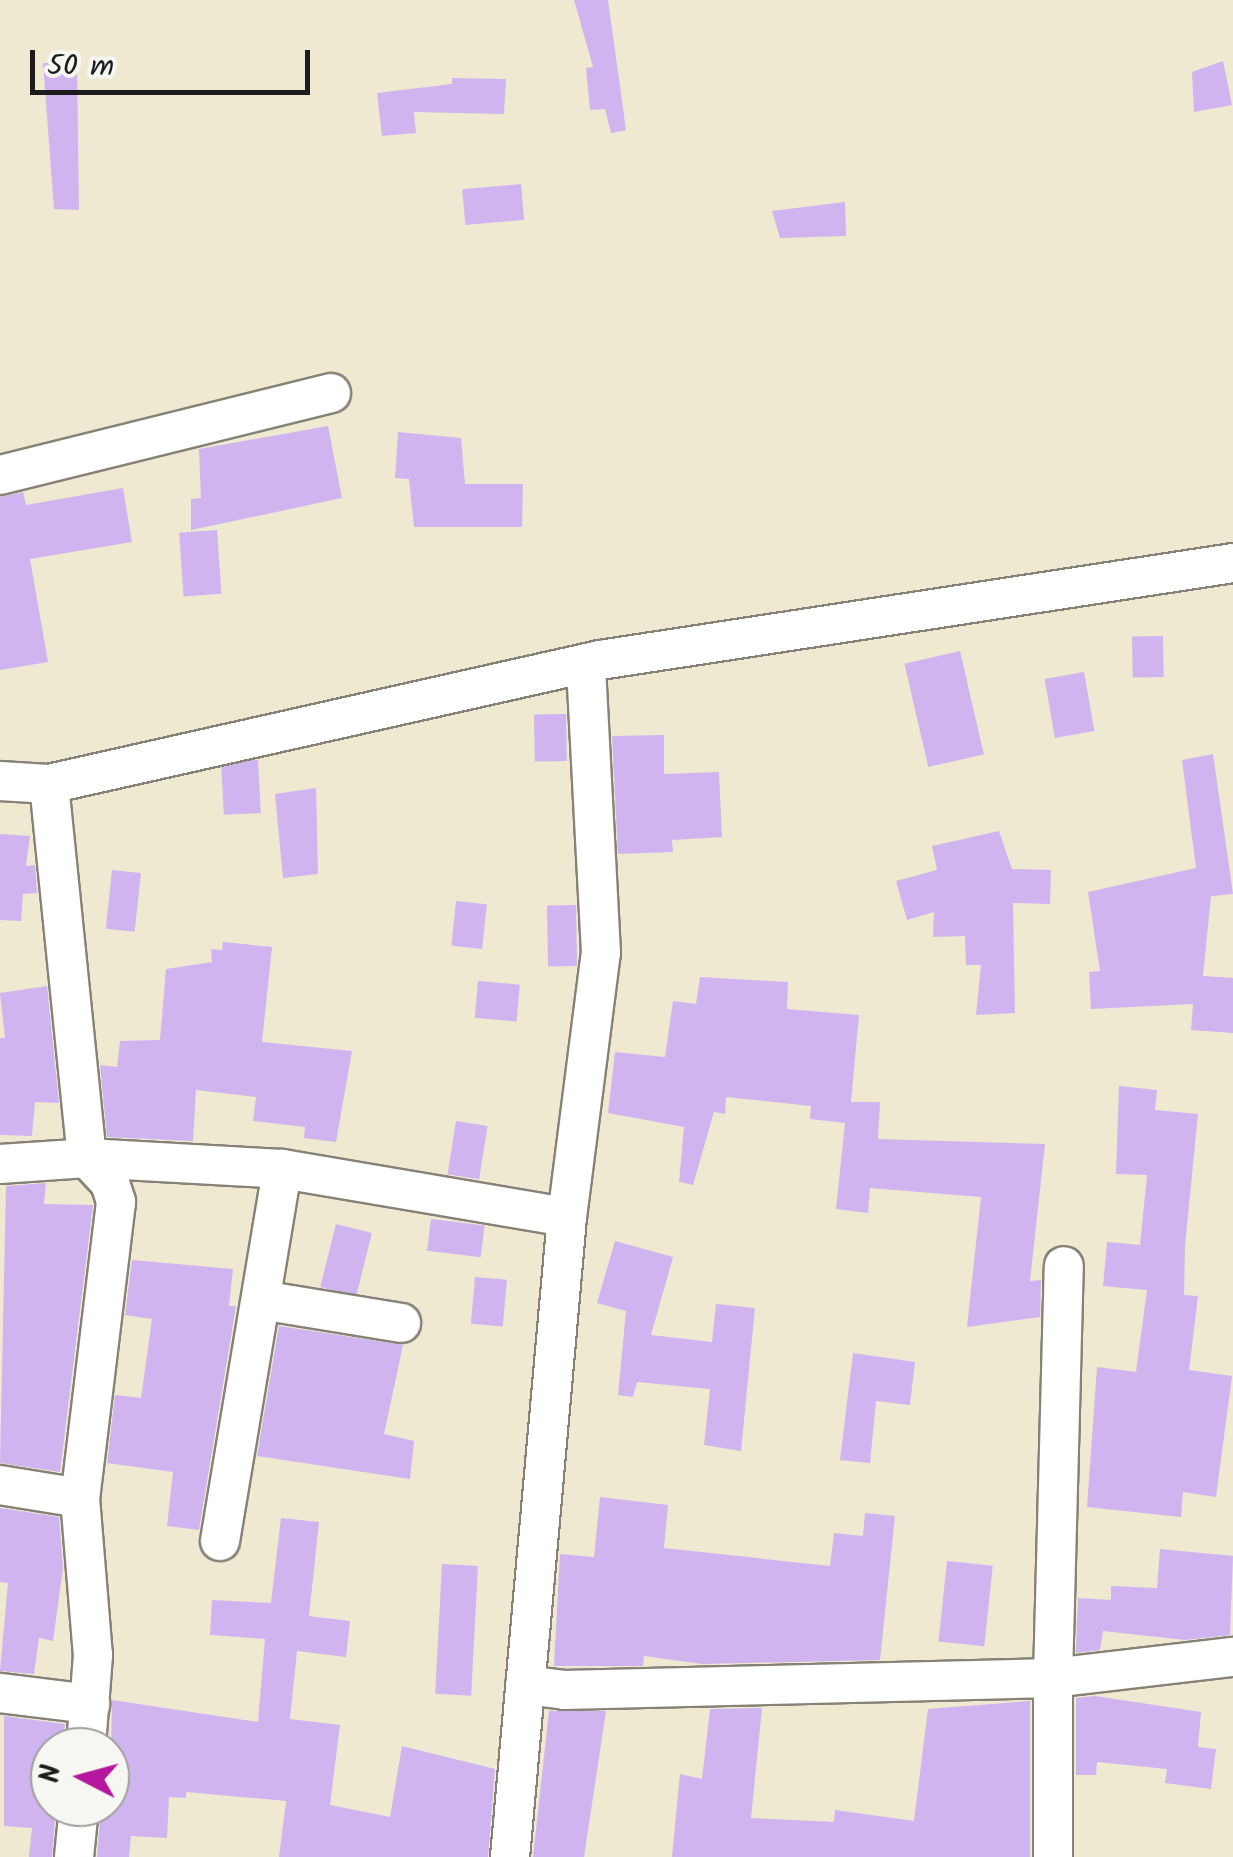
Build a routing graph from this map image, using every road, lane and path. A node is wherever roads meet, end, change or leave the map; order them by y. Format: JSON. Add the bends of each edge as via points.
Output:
{"nodes":[{"id":1,"x":331,"y":393,"type":"dead end"},
{"id":2,"x":0,"y":475,"type":"edge"},
{"id":3,"x":1233,"y":562,"type":"edge"},
{"id":4,"x":586,"y":663,"type":"junction"},
{"id":5,"x":0,"y":781,"type":"edge"},
{"id":6,"x":49,"y":784,"type":"junction"},
{"id":7,"x":88,"y":1158,"type":"junction"},
{"id":8,"x":0,"y":1164,"type":"edge"},
{"id":9,"x":282,"y":1169,"type":"junction"},
{"id":10,"x":567,"y":1217,"type":"junction"},
{"id":11,"x":1064,"y":1266,"type":"dead end"},
{"id":12,"x":260,"y":1300,"type":"junction"},
{"id":13,"x":401,"y":1323,"type":"dead end"},
{"id":14,"x":0,"y":1485,"type":"edge"},
{"id":15,"x":80,"y":1498,"type":"junction"},
{"id":16,"x":220,"y":1541,"type":"dead end"},
{"id":17,"x":1233,"y":1657,"type":"edge"},
{"id":18,"x":1053,"y":1678,"type":"junction"},
{"id":19,"x":525,"y":1684,"type":"junction"},
{"id":20,"x":0,"y":1693,"type":"edge"},
{"id":21,"x":90,"y":1704,"type":"junction"},
{"id":22,"x":88,"y":1727,"type":"edge"},
{"id":23,"x":78,"y":1827,"type":"edge"},
{"id":24,"x":74,"y":1857,"type":"edge"},
{"id":25,"x":510,"y":1857,"type":"edge"},
{"id":26,"x":1053,"y":1857,"type":"edge"}],
"edges":[{"from":1,"to":2,"type":"street"},
{"from":3,"to":4,"type":"street"},
{"from":4,"to":6,"type":"street"},
{"from":4,"to":10,"type":"street","via":[[601,953]]},
{"from":5,"to":6,"type":"street"},
{"from":6,"to":7,"type":"street"},
{"from":7,"to":8,"type":"street"},
{"from":7,"to":9,"type":"street"},
{"from":7,"to":15,"type":"street","via":[[110,1183],[116,1202]]},
{"from":9,"to":10,"type":"street"},
{"from":9,"to":12,"type":"street"},
{"from":10,"to":19,"type":"street"},
{"from":11,"to":18,"type":"street"},
{"from":12,"to":13,"type":"street"},
{"from":12,"to":16,"type":"street"},
{"from":14,"to":15,"type":"street"},
{"from":15,"to":21,"type":"street","via":[[93,1655]]},
{"from":17,"to":18,"type":"street"},
{"from":18,"to":19,"type":"street","via":[[564,1690]]},
{"from":18,"to":26,"type":"street"},
{"from":19,"to":25,"type":"street"},
{"from":20,"to":21,"type":"street"},
{"from":21,"to":22,"type":"street"},
{"from":23,"to":24,"type":"street"}]}
